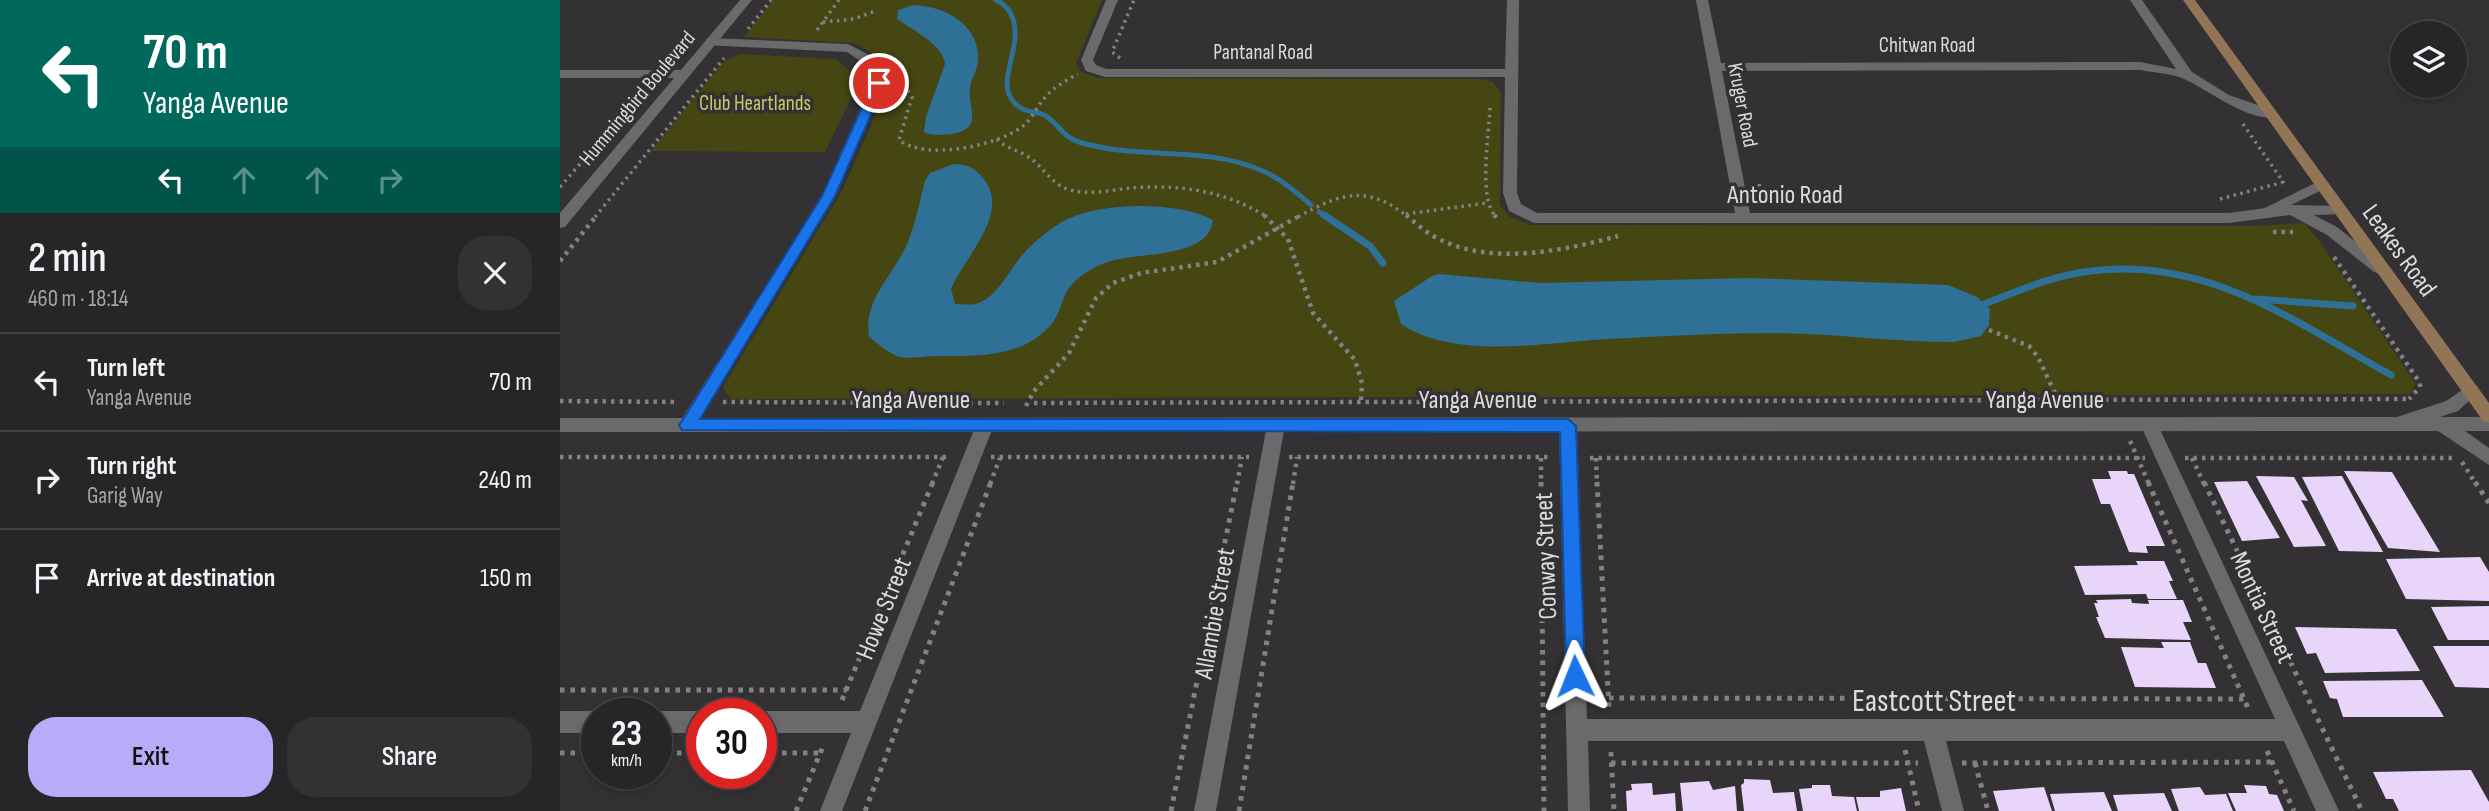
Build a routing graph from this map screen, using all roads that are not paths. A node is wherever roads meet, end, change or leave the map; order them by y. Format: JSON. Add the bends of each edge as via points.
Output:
{"nodes":[{"id":1,"x":746,"y":0,"type":"edge"},
{"id":2,"x":1112,"y":0,"type":"edge"},
{"id":3,"x":1513,"y":0,"type":"edge"},
{"id":4,"x":1702,"y":0,"type":"edge"},
{"id":5,"x":2136,"y":0,"type":"edge"},
{"id":6,"x":2189,"y":0,"type":"edge"},
{"id":7,"x":711,"y":42,"type":"junction"},
{"id":8,"x":2171,"y":54,"type":"junction"},
{"id":9,"x":2140,"y":66,"type":"junction"},
{"id":10,"x":1714,"y":67,"type":"junction"},
{"id":11,"x":1511,"y":73,"type":"junction"},
{"id":12,"x":560,"y":74,"type":"edge"},
{"id":13,"x":684,"y":74,"type":"junction"},
{"id":14,"x":2187,"y":75,"type":"junction"},
{"id":15,"x":2270,"y":114,"type":"junction"},
{"id":16,"x":2321,"y":185,"type":"junction"},
{"id":17,"x":2292,"y":204,"type":"junction"},
{"id":18,"x":2338,"y":210,"type":"junction"},
{"id":19,"x":562,"y":219,"type":"edge"},
{"id":20,"x":1744,"y":219,"type":"junction"},
{"id":21,"x":2380,"y":268,"type":"junction"},
{"id":22,"x":2471,"y":391,"type":"junction"},
{"id":23,"x":2489,"y":416,"type":"edge"},
{"id":24,"x":2441,"y":424,"type":"junction"},
{"id":25,"x":2489,"y":424,"type":"edge"},
{"id":26,"x":560,"y":425,"type":"edge"},
{"id":27,"x":688,"y":425,"type":"junction"},
{"id":28,"x":985,"y":425,"type":"junction"},
{"id":29,"x":1276,"y":425,"type":"junction"},
{"id":30,"x":2397,"y":425,"type":"junction"},
{"id":31,"x":1568,"y":426,"type":"junction"},
{"id":32,"x":2150,"y":426,"type":"junction"},
{"id":33,"x":2489,"y":458,"type":"edge"},
{"id":34,"x":560,"y":722,"type":"edge"},
{"id":35,"x":581,"y":722,"type":"edge"},
{"id":36,"x":777,"y":722,"type":"edge"},
{"id":37,"x":867,"y":722,"type":"junction"},
{"id":38,"x":1577,"y":730,"type":"junction"},
{"id":39,"x":2291,"y":730,"type":"junction"},
{"id":40,"x":1933,"y":731,"type":"junction"},
{"id":41,"x":831,"y":811,"type":"edge"},
{"id":42,"x":1205,"y":811,"type":"edge"},
{"id":43,"x":1579,"y":811,"type":"edge"},
{"id":44,"x":1953,"y":811,"type":"edge"},
{"id":45,"x":2328,"y":811,"type":"edge"}],
"edges":[{"from":1,"to":7,"type":"street","name":"Hummingbird Boulevard"},
{"from":2,"to":11,"type":"street","name":"Pantanal Road","via":[[1087,60],[1091,68],[1105,73]]},
{"from":3,"to":11,"type":"street","name":"Antonio Road"},
{"from":4,"to":10,"type":"street","name":"Kruger Road"},
{"from":5,"to":8,"type":"street"},
{"from":6,"to":15,"type":"main road","name":"Leakes Road"},
{"from":7,"to":13,"type":"street","name":"Hummingbird Boulevard"},
{"from":7,"to":27,"type":"street","via":[[854,49],[880,74],[829,196]]},
{"from":8,"to":9,"type":"street","name":"Chitwan Road"},
{"from":8,"to":14,"type":"street"},
{"from":9,"to":10,"type":"street","name":"Chitwan Road"},
{"from":9,"to":14,"type":"street","name":"Chitwan Road"},
{"from":10,"to":20,"type":"street","name":"Kruger Road"},
{"from":11,"to":20,"type":"street","name":"Antonio Road","via":[[1510,193],[1520,212],[1542,218]]},
{"from":12,"to":13,"type":"street"},
{"from":13,"to":19,"type":"street","name":"Hummingbird Boulevard"},
{"from":14,"to":15,"type":"street","via":[[2224,98]]},
{"from":15,"to":16,"type":"main road","name":"Leakes Road"},
{"from":16,"to":17,"type":"street","name":"Antonio Road"},
{"from":16,"to":18,"type":"main road","name":"Leakes Road"},
{"from":17,"to":18,"type":"street","name":"Antonio Road"},
{"from":17,"to":20,"type":"street","name":"Antonio Road","via":[[2229,218]]},
{"from":17,"to":21,"type":"street"},
{"from":18,"to":21,"type":"main road","name":"Leakes Road"},
{"from":21,"to":22,"type":"main road","name":"Leakes Road"},
{"from":22,"to":23,"type":"main road","name":"Leakes Road"},
{"from":22,"to":30,"type":"street","name":"Yanga Avenue","via":[[2452,406]]},
{"from":24,"to":25,"type":"street","name":"Yanga Avenue"},
{"from":24,"to":30,"type":"street","name":"Yanga Avenue"},
{"from":24,"to":33,"type":"street"},
{"from":26,"to":27,"type":"street","name":"Yanga Avenue"},
{"from":27,"to":28,"type":"street","name":"Yanga Avenue"},
{"from":28,"to":29,"type":"street","name":"Yanga Avenue"},
{"from":28,"to":37,"type":"street","name":"Howe Street"},
{"from":29,"to":31,"type":"street","name":"Yanga Avenue"},
{"from":29,"to":42,"type":"street","name":"Allambie Street"},
{"from":30,"to":32,"type":"street","name":"Yanga Avenue"},
{"from":31,"to":32,"type":"street","name":"Yanga Avenue"},
{"from":31,"to":38,"type":"street","name":"Conway Street"},
{"from":32,"to":39,"type":"street","name":"Montia Street"},
{"from":34,"to":35,"type":"street"},
{"from":36,"to":37,"type":"street"},
{"from":37,"to":41,"type":"street","name":"Howe Street"},
{"from":38,"to":40,"type":"street","name":"Eastcott Street"},
{"from":38,"to":43,"type":"street","name":"Conway Street"},
{"from":39,"to":40,"type":"street","name":"Eastcott Street"},
{"from":39,"to":45,"type":"street","name":"Montia Street"},
{"from":40,"to":44,"type":"street"}]}
